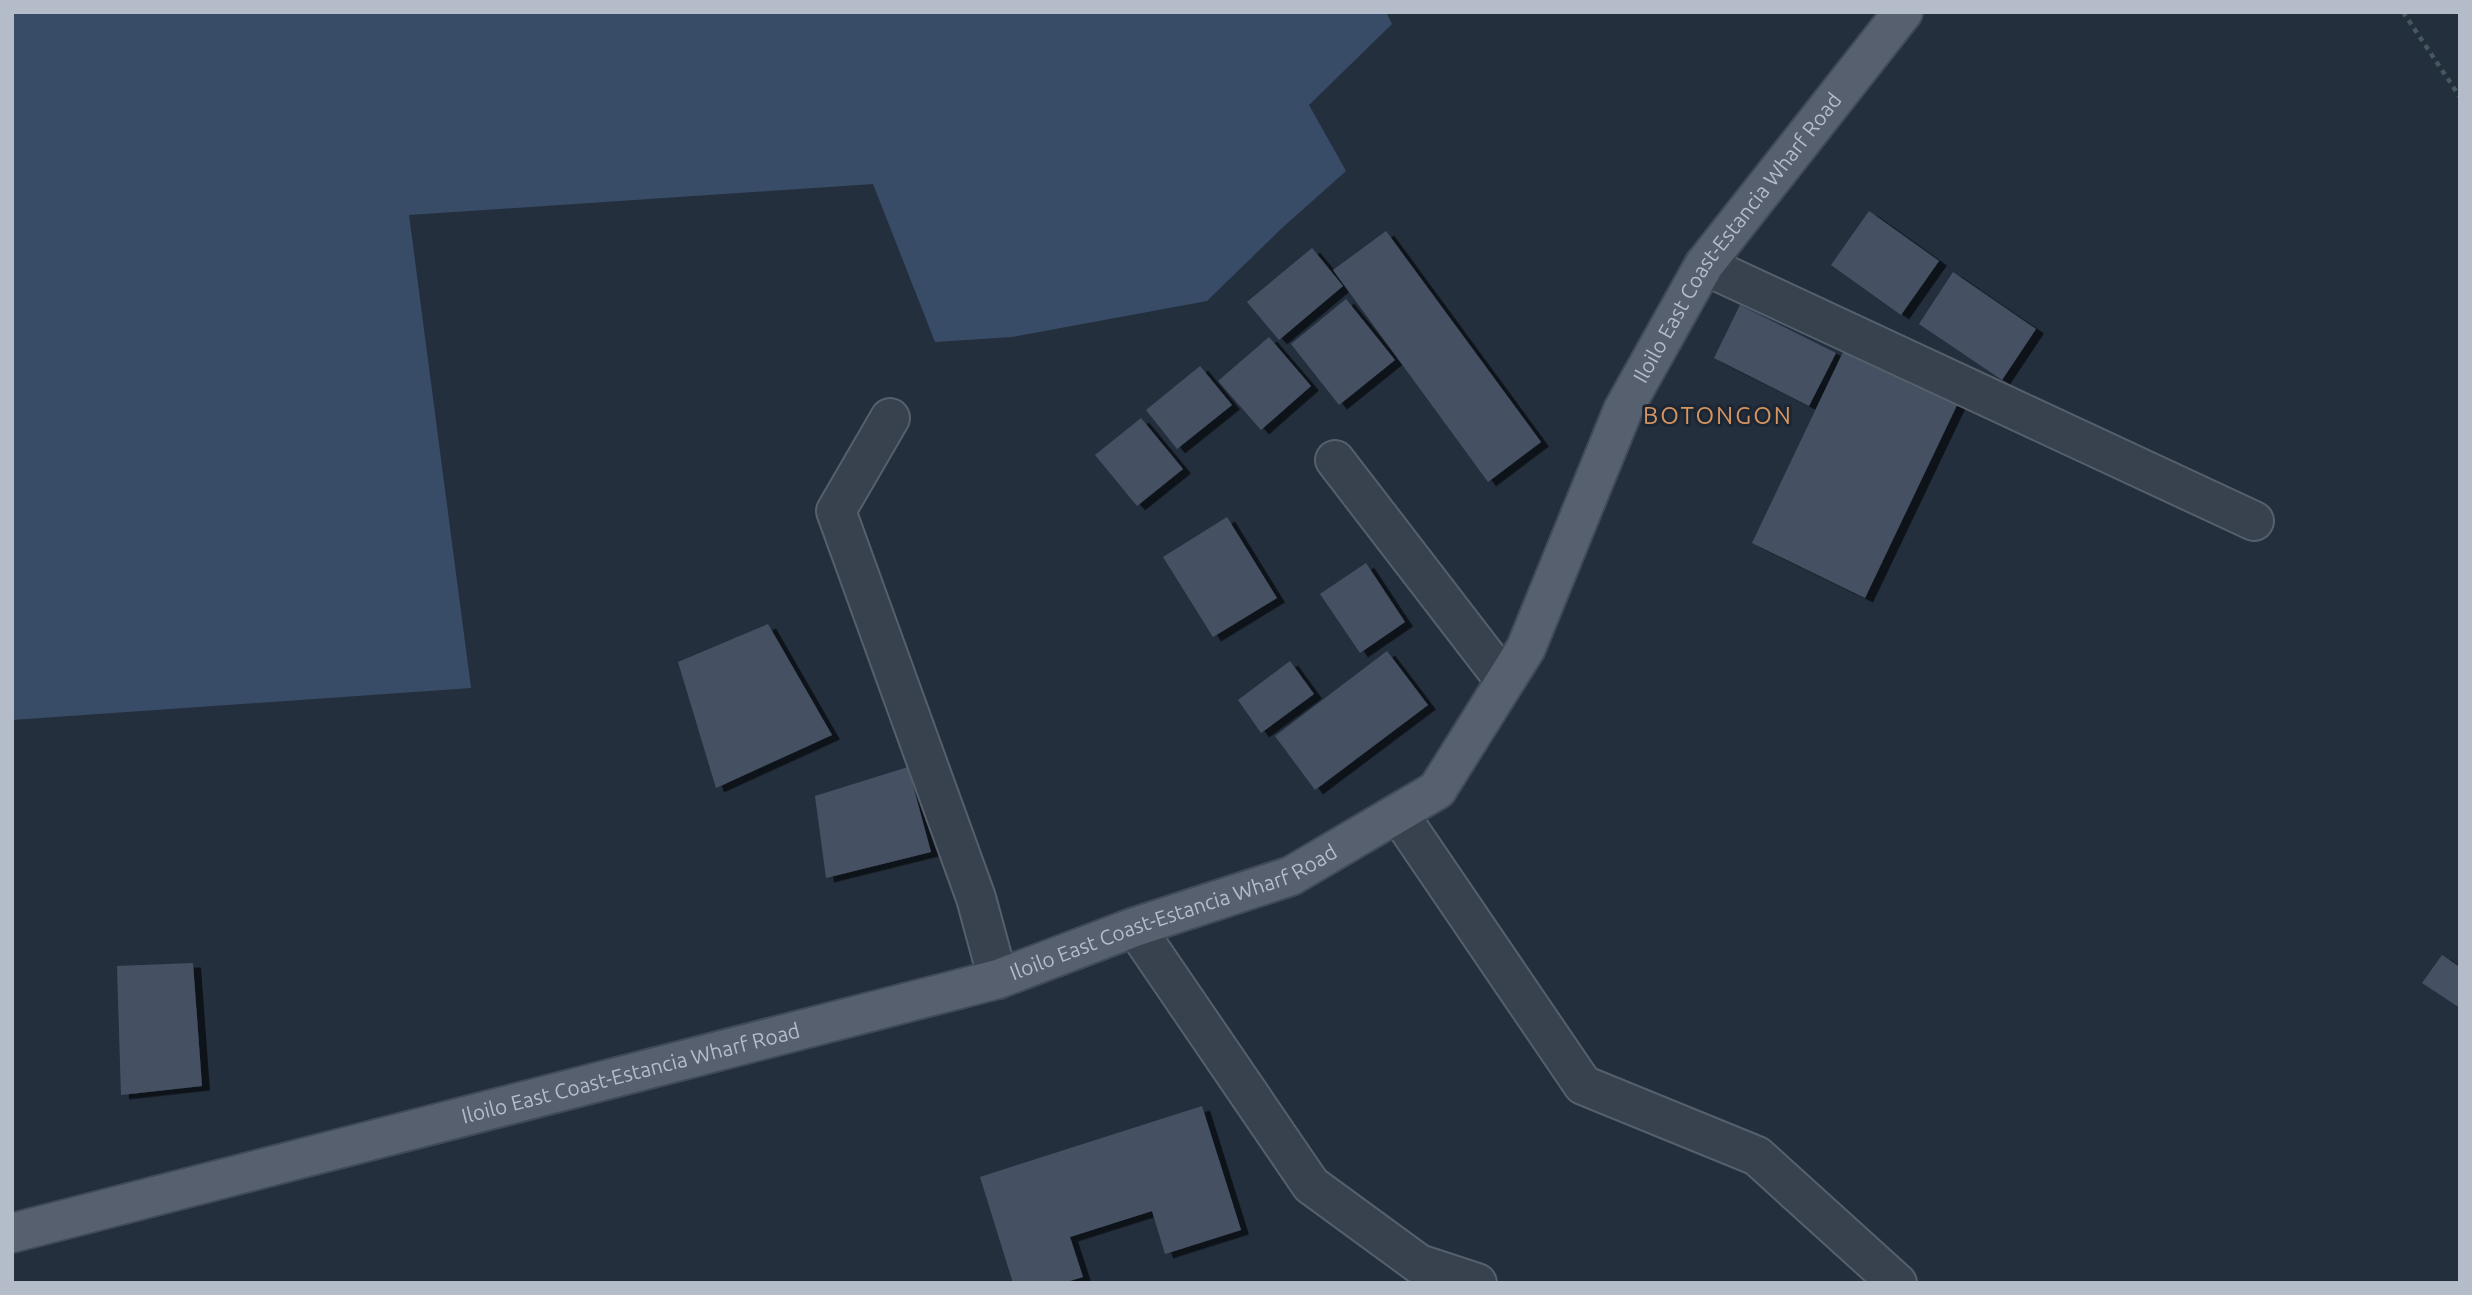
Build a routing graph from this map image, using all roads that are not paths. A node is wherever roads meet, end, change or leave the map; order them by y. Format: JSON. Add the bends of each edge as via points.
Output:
{"nodes":[{"id":1,"x":1903,"y":12,"type":"edge"},
{"id":2,"x":1704,"y":265,"type":"junction"},
{"id":3,"x":890,"y":418,"type":"dead end"},
{"id":4,"x":1335,"y":460,"type":"dead end"},
{"id":5,"x":2254,"y":522,"type":"dead end"},
{"id":6,"x":1505,"y":681,"type":"junction"},
{"id":7,"x":1398,"y":813,"type":"junction"},
{"id":8,"x":1135,"y":927,"type":"junction"},
{"id":9,"x":998,"y":979,"type":"junction"},
{"id":10,"x":12,"y":1233,"type":"edge"},
{"id":11,"x":1478,"y":1283,"type":"edge"},
{"id":12,"x":1897,"y":1283,"type":"edge"}],
"edges":[{"from":1,"to":2,"type":"main road","name":"Iloilo East Coast-Estancia Wharf Road"},
{"from":2,"to":5,"type":"street"},
{"from":2,"to":6,"type":"main road","name":"Iloilo East Coast-Estancia Wharf Road","via":[[1623,410],[1526,648]]},
{"from":3,"to":9,"type":"street","via":[[836,511],[976,898]]},
{"from":4,"to":6,"type":"street"},
{"from":6,"to":7,"type":"main road","name":"Iloilo East Coast-Estancia Wharf Road","via":[[1437,790]]},
{"from":7,"to":8,"type":"main road","name":"Iloilo East Coast-Estancia Wharf Road","via":[[1291,876]]},
{"from":7,"to":12,"type":"street","via":[[1583,1085],[1757,1156]]},
{"from":8,"to":9,"type":"main road","name":"Iloilo East Coast-Estancia Wharf Road"},
{"from":8,"to":11,"type":"street","via":[[1311,1185],[1419,1264]]},
{"from":9,"to":10,"type":"main road","name":"Iloilo East Coast-Estancia Wharf Road"}]}
